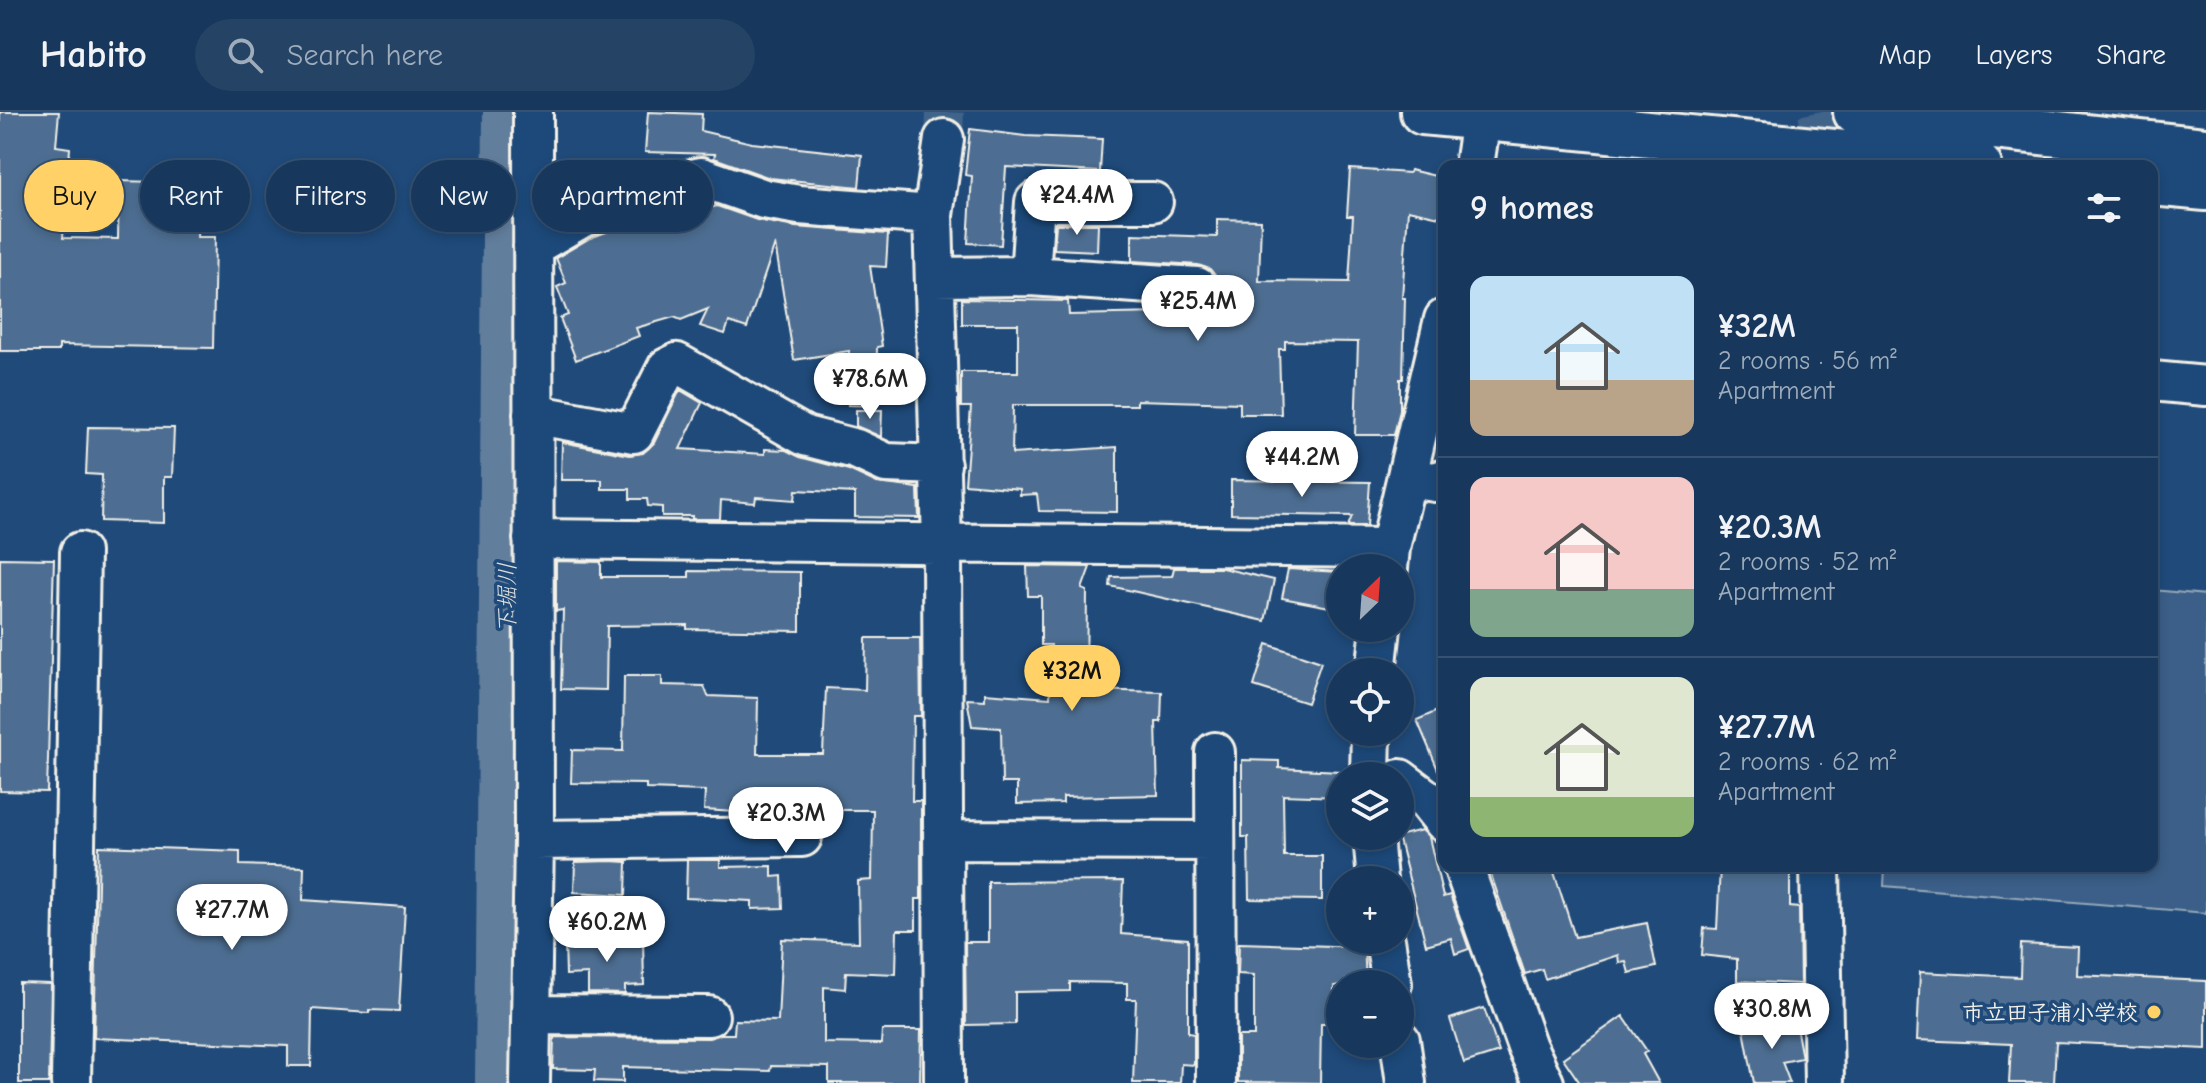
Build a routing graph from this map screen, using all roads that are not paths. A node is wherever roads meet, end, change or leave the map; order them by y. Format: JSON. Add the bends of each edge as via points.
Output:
{"nodes":[{"id":1,"x":533,"y":112,"type":"edge"},
{"id":2,"x":1423,"y":112,"type":"edge"},
{"id":3,"x":1856,"y":112,"type":"edge"},
{"id":4,"x":1482,"y":114,"type":"edge"},
{"id":5,"x":944,"y":139,"type":"tunnel mouth"},
{"id":6,"x":2206,"y":150,"type":"edge"},
{"id":7,"x":1475,"y":160,"type":"edge"},
{"id":8,"x":1922,"y":160,"type":"edge"},
{"id":9,"x":2158,"y":184,"type":"edge"},
{"id":10,"x":2206,"y":188,"type":"edge"},
{"id":11,"x":1153,"y":202,"type":"dead end"},
{"id":12,"x":933,"y":215,"type":"junction"},
{"id":13,"x":533,"y":246,"type":"junction"},
{"id":14,"x":1030,"y":276,"type":"junction"},
{"id":15,"x":935,"y":277,"type":"junction"},
{"id":16,"x":1197,"y":287,"type":"dead end"},
{"id":17,"x":1438,"y":372,"type":"edge"},
{"id":18,"x":2158,"y":382,"type":"edge"},
{"id":19,"x":2206,"y":386,"type":"edge"},
{"id":20,"x":533,"y":414,"type":"junction"},
{"id":21,"x":941,"y":465,"type":"junction"},
{"id":22,"x":1426,"y":478,"type":"edge"},
{"id":23,"x":533,"y":539,"type":"junction"},
{"id":24,"x":942,"y":545,"type":"junction"},
{"id":25,"x":80,"y":552,"type":"dead end"},
{"id":26,"x":1391,"y":554,"type":"edge"},
{"id":27,"x":1326,"y":556,"type":"edge"},
{"id":28,"x":1215,"y":752,"type":"dead end"},
{"id":29,"x":1414,"y":790,"type":"edge"},
{"id":30,"x":1438,"y":814,"type":"edge"},
{"id":31,"x":802,"y":837,"type":"dead end"},
{"id":32,"x":534,"y":840,"type":"junction"},
{"id":33,"x":944,"y":840,"type":"junction"},
{"id":34,"x":1215,"y":841,"type":"junction"},
{"id":35,"x":1465,"y":872,"type":"edge"},
{"id":36,"x":1820,"y":872,"type":"edge"},
{"id":37,"x":532,"y":1015,"type":"junction"},
{"id":38,"x":709,"y":1016,"type":"dead end"},
{"id":39,"x":1403,"y":1058,"type":"edge"},
{"id":40,"x":71,"y":1083,"type":"edge"},
{"id":41,"x":530,"y":1083,"type":"edge"},
{"id":42,"x":944,"y":1083,"type":"edge"},
{"id":43,"x":1216,"y":1083,"type":"edge"},
{"id":44,"x":1406,"y":1083,"type":"edge"},
{"id":45,"x":1544,"y":1083,"type":"edge"},
{"id":46,"x":1824,"y":1083,"type":"edge"}],
"edges":[{"from":1,"to":13,"type":"street"},
{"from":2,"to":4,"type":"highway"},
{"from":3,"to":6,"type":"highway"},
{"from":4,"to":7,"type":"street"},
{"from":4,"to":8,"type":"highway"},
{"from":5,"to":12,"type":"street"},
{"from":9,"to":10,"type":"highway"},
{"from":11,"to":14,"type":"street","via":[[1035,202]]},
{"from":12,"to":13,"type":"street","via":[[799,205],[701,177],[581,218]]},
{"from":12,"to":15,"type":"street"},
{"from":13,"to":20,"type":"street"},
{"from":14,"to":15,"type":"street"},
{"from":14,"to":16,"type":"street"},
{"from":15,"to":21,"type":"street"},
{"from":17,"to":22,"type":"street"},
{"from":18,"to":19,"type":"street"},
{"from":20,"to":21,"type":"street","via":[[634,433],[667,368],[677,363],[805,436],[886,463]]},
{"from":20,"to":23,"type":"street"},
{"from":21,"to":24,"type":"street"},
{"from":22,"to":26,"type":"street"},
{"from":23,"to":24,"type":"street"},
{"from":23,"to":32,"type":"street"},
{"from":24,"to":27,"type":"street"},
{"from":24,"to":33,"type":"street"},
{"from":25,"to":40,"type":"street"},
{"from":28,"to":34,"type":"street"},
{"from":29,"to":30,"type":"street"},
{"from":31,"to":32,"type":"street"},
{"from":32,"to":37,"type":"street"},
{"from":33,"to":34,"type":"street"},
{"from":33,"to":42,"type":"street"},
{"from":34,"to":43,"type":"street"},
{"from":35,"to":45,"type":"street"},
{"from":36,"to":46,"type":"street"},
{"from":37,"to":38,"type":"street"},
{"from":37,"to":41,"type":"street"},
{"from":39,"to":44,"type":"street"}]}
